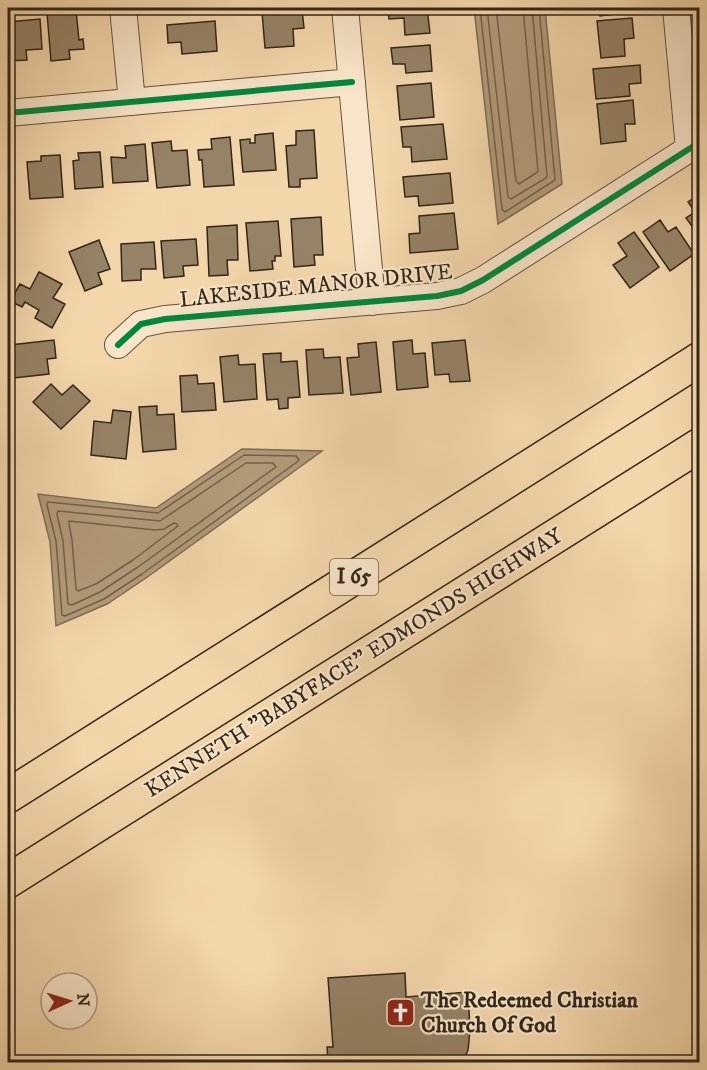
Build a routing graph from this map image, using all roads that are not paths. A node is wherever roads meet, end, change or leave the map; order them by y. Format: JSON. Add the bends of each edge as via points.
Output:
{"nodes":[{"id":1,"x":123,"y":8,"type":"edge"},
{"id":2,"x":345,"y":8,"type":"edge"},
{"id":3,"x":676,"y":8,"type":"edge"},
{"id":4,"x":352,"y":82,"type":"junction"},
{"id":5,"x":132,"y":102,"type":"junction"},
{"id":6,"x":8,"y":113,"type":"edge"},
{"id":7,"x":694,"y":145,"type":"edge"},
{"id":8,"x":372,"y":302,"type":"junction"},
{"id":9,"x":118,"y":345,"type":"dead end"},
{"id":10,"x":699,"y":359,"type":"edge"},
{"id":11,"x":699,"y":445,"type":"edge"},
{"id":12,"x":8,"y":796,"type":"edge"},
{"id":13,"x":8,"y":881,"type":"edge"}],
"edges":[{"from":1,"to":5,"type":"street"},
{"from":2,"to":4,"type":"street"},
{"from":3,"to":7,"type":"street"},
{"from":4,"to":5,"type":"street"},
{"from":4,"to":8,"type":"street"},
{"from":5,"to":6,"type":"street"},
{"from":7,"to":8,"type":"street","name":"LAKESIDE MANOR DRIVE","via":[[475,286],[447,294]]},
{"from":8,"to":9,"type":"street","name":"LAKESIDE MANOR DRIVE","via":[[165,319],[141,324]]},
{"from":10,"to":12,"type":"highway","number":"I 65"},
{"from":11,"to":13,"type":"highway","name":"KENNETH \"BABYFACE\" EDMONDS HIGHWAY"}]}
